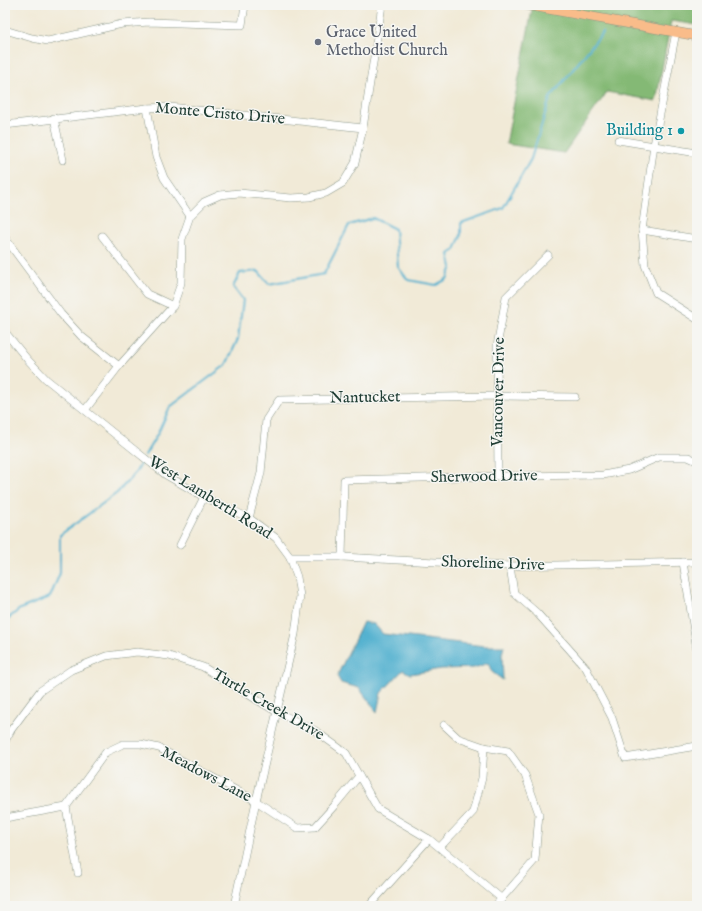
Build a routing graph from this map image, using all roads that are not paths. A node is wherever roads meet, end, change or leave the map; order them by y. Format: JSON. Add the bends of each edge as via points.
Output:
{"nodes":[{"id":1,"x":245,"y":5,"type":"edge"},
{"id":2,"x":382,"y":5,"type":"edge"},
{"id":3,"x":526,"y":5,"type":"edge"},
{"id":4,"x":5,"y":30,"type":"edge"},
{"id":5,"x":676,"y":32,"type":"junction"},
{"id":6,"x":697,"y":36,"type":"edge"},
{"id":7,"x":147,"y":108,"type":"junction"},
{"id":8,"x":54,"y":118,"type":"junction"},
{"id":9,"x":5,"y":125,"type":"edge"},
{"id":10,"x":363,"y":128,"type":"junction"},
{"id":11,"x":618,"y":140,"type":"dead end"},
{"id":12,"x":654,"y":145,"type":"junction"},
{"id":13,"x":697,"y":153,"type":"edge"},
{"id":14,"x":63,"y":160,"type":"dead end"},
{"id":15,"x":190,"y":216,"type":"junction"},
{"id":16,"x":642,"y":230,"type":"junction"},
{"id":17,"x":102,"y":236,"type":"dead end"},
{"id":18,"x":5,"y":238,"type":"edge"},
{"id":19,"x":697,"y":239,"type":"edge"},
{"id":20,"x":548,"y":255,"type":"dead end"},
{"id":21,"x":173,"y":306,"type":"junction"},
{"id":22,"x":697,"y":319,"type":"edge"},
{"id":23,"x":5,"y":332,"type":"edge"},
{"id":24,"x":119,"y":366,"type":"junction"},
{"id":25,"x":497,"y":396,"type":"junction"},
{"id":26,"x":575,"y":397,"type":"dead end"},
{"id":27,"x":85,"y":410,"type":"junction"},
{"id":28,"x":697,"y":461,"type":"edge"},
{"id":29,"x":498,"y":476,"type":"junction"},
{"id":30,"x":204,"y":497,"type":"junction"},
{"id":31,"x":249,"y":518,"type":"junction"},
{"id":32,"x":180,"y":546,"type":"dead end"},
{"id":33,"x":290,"y":557,"type":"junction"},
{"id":34,"x":342,"y":557,"type":"junction"},
{"id":35,"x":683,"y":562,"type":"junction"},
{"id":36,"x":697,"y":562,"type":"edge"},
{"id":37,"x":510,"y":566,"type":"junction"},
{"id":38,"x":697,"y":650,"type":"edge"},
{"id":39,"x":277,"y":712,"type":"junction"},
{"id":40,"x":444,"y":725,"type":"dead end"},
{"id":41,"x":5,"y":741,"type":"edge"},
{"id":42,"x":697,"y":746,"type":"edge"},
{"id":43,"x":484,"y":747,"type":"junction"},
{"id":44,"x":359,"y":776,"type":"junction"},
{"id":45,"x":256,"y":802,"type":"junction"},
{"id":46,"x":66,"y":807,"type":"junction"},
{"id":47,"x":5,"y":818,"type":"edge"},
{"id":48,"x":429,"y":839,"type":"junction"},
{"id":49,"x":440,"y":847,"type":"junction"},
{"id":50,"x":78,"y":873,"type":"dead end"},
{"id":51,"x":502,"y":899,"type":"junction"},
{"id":52,"x":234,"y":906,"type":"edge"},
{"id":53,"x":369,"y":906,"type":"edge"},
{"id":54,"x":496,"y":906,"type":"edge"}],
"edges":[{"from":1,"to":4,"type":"street","via":[[242,25],[149,22],[122,24],[48,40]]},
{"from":2,"to":10,"type":"street"},
{"from":3,"to":5,"type":"main road"},
{"from":5,"to":6,"type":"main road"},
{"from":5,"to":12,"type":"street"},
{"from":7,"to":8,"type":"street","name":"Monte Cristo Drive"},
{"from":7,"to":10,"type":"street","name":"Monte Cristo Drive","via":[[178,108]]},
{"from":7,"to":15,"type":"street","via":[[156,157],[164,178]]},
{"from":8,"to":9,"type":"street","name":"Monte Cristo Drive"},
{"from":8,"to":14,"type":"street"},
{"from":10,"to":15,"type":"street","via":[[355,163],[343,183],[326,193],[309,198],[239,193],[220,195],[204,202]]},
{"from":11,"to":12,"type":"street"},
{"from":12,"to":13,"type":"street"},
{"from":12,"to":16,"type":"street"},
{"from":15,"to":21,"type":"street","via":[[182,239],[181,283]]},
{"from":16,"to":19,"type":"street"},
{"from":16,"to":22,"type":"street","via":[[645,265],[656,293]]},
{"from":17,"to":21,"type":"street","via":[[147,294]]},
{"from":18,"to":24,"type":"street","via":[[61,314],[81,336]]},
{"from":20,"to":25,"type":"street","name":"Vancouver Drive","via":[[506,296],[497,346]]},
{"from":21,"to":24,"type":"street"},
{"from":23,"to":27,"type":"street","name":"West Lamberth Road","via":[[46,379]]},
{"from":24,"to":27,"type":"street"},
{"from":25,"to":26,"type":"street","name":"Nantucket"},
{"from":25,"to":29,"type":"street","name":"Vancouver Drive"},
{"from":25,"to":31,"type":"street","name":"Nantucket","via":[[279,400],[266,420],[261,473]]},
{"from":27,"to":30,"type":"street","name":"West Lamberth Road","via":[[166,475]]},
{"from":28,"to":29,"type":"street","name":"Sherwood Drive","via":[[688,456],[659,458],[629,470],[603,475]]},
{"from":29,"to":34,"type":"street","name":"Sherwood Drive","via":[[344,480]]},
{"from":30,"to":31,"type":"street","name":"West Lamberth Road"},
{"from":30,"to":32,"type":"street"},
{"from":31,"to":33,"type":"street","name":"West Lamberth Road","via":[[276,538]]},
{"from":33,"to":34,"type":"street","name":"Shoreline Drive"},
{"from":33,"to":39,"type":"street","name":"West Lamberth Road","via":[[300,596],[295,634]]},
{"from":34,"to":37,"type":"street","name":"Shoreline Drive"},
{"from":35,"to":36,"type":"street","name":"Shoreline Drive"},
{"from":35,"to":37,"type":"street","name":"Shoreline Drive"},
{"from":35,"to":38,"type":"street"},
{"from":37,"to":42,"type":"street","via":[[514,593],[538,613],[586,668],[612,718],[625,758]]},
{"from":39,"to":41,"type":"street","name":"Turtle Creek Drive","via":[[203,667],[169,656],[137,652],[106,656],[71,670],[40,691]]},
{"from":39,"to":44,"type":"street","name":"Turtle Creek Drive","via":[[314,730],[346,753]]},
{"from":39,"to":45,"type":"street","name":"West Lamberth Road"},
{"from":40,"to":43,"type":"street","via":[[458,738]]},
{"from":43,"to":49,"type":"street","via":[[482,778],[473,812]]},
{"from":43,"to":51,"type":"street","via":[[508,752],[525,775],[539,814],[535,860]]},
{"from":44,"to":45,"type":"street","name":"Meadows Lane","via":[[315,827],[298,828]]},
{"from":44,"to":48,"type":"street","name":"Turtle Creek Drive","via":[[378,809]]},
{"from":45,"to":46,"type":"street","name":"Meadows Lane","via":[[158,748],[123,744],[106,752]]},
{"from":45,"to":52,"type":"street","name":"West Lamberth Road"},
{"from":46,"to":47,"type":"street"},
{"from":46,"to":50,"type":"street"},
{"from":48,"to":49,"type":"street","name":"Turtle Creek Drive"},
{"from":48,"to":53,"type":"street"},
{"from":49,"to":51,"type":"street","name":"Turtle Creek Drive"},
{"from":51,"to":54,"type":"street"}]}
